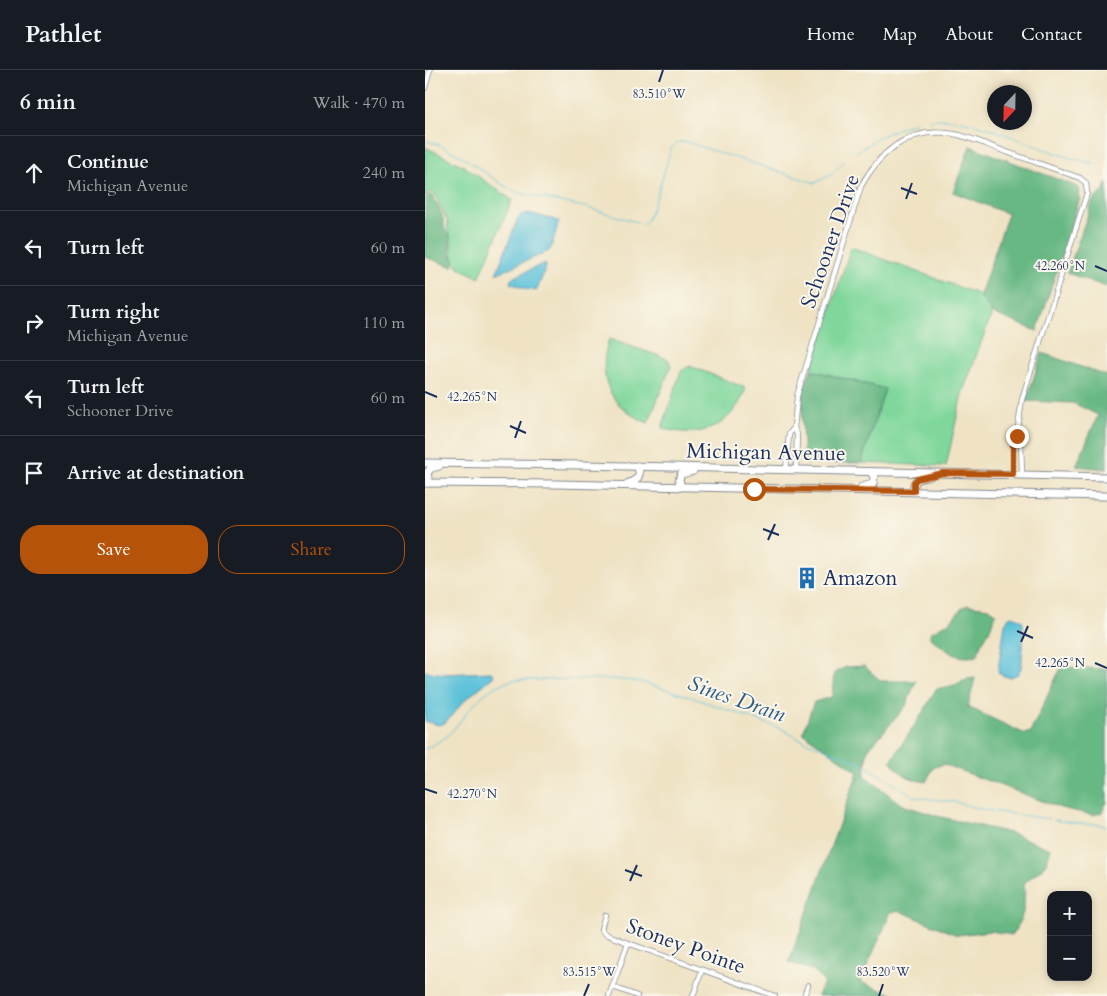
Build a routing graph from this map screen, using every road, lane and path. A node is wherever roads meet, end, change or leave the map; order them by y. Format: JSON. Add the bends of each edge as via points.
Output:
{"nodes":[{"id":1,"x":430,"y":70,"type":"edge"},
{"id":2,"x":425,"y":88,"type":"edge"},
{"id":3,"x":794,"y":428,"type":"junction"},
{"id":4,"x":1017,"y":436,"type":"junction"},
{"id":5,"x":425,"y":463,"type":"edge"},
{"id":6,"x":454,"y":464,"type":"junction"},
{"id":7,"x":637,"y":466,"type":"junction"},
{"id":8,"x":719,"y":468,"type":"junction"},
{"id":9,"x":786,"y":470,"type":"junction"},
{"id":10,"x":796,"y":470,"type":"junction"},
{"id":11,"x":871,"y":472,"type":"junction"},
{"id":12,"x":943,"y":473,"type":"junction"},
{"id":13,"x":1013,"y":474,"type":"junction"},
{"id":14,"x":1022,"y":475,"type":"junction"},
{"id":15,"x":1107,"y":477,"type":"edge"},
{"id":16,"x":427,"y":483,"type":"edge"},
{"id":17,"x":621,"y":486,"type":"junction"},
{"id":18,"x":681,"y":487,"type":"junction"},
{"id":19,"x":855,"y":490,"type":"junction"},
{"id":20,"x":914,"y":491,"type":"junction"},
{"id":21,"x":1105,"y":495,"type":"edge"},
{"id":22,"x":605,"y":915,"type":"dead end"},
{"id":23,"x":628,"y":943,"type":"junction"},
{"id":24,"x":702,"y":970,"type":"junction"},
{"id":25,"x":808,"y":985,"type":"dead end"},
{"id":26,"x":613,"y":987,"type":"junction"},
{"id":27,"x":609,"y":996,"type":"edge"},
{"id":28,"x":637,"y":996,"type":"edge"},
{"id":29,"x":693,"y":996,"type":"edge"},
{"id":30,"x":775,"y":996,"type":"edge"},
{"id":31,"x":804,"y":996,"type":"edge"}],
"edges":[{"from":1,"to":2,"type":"street"},
{"from":3,"to":4,"type":"street","name":"Schooner Drive","via":[[797,396],[861,186],[874,165],[893,146],[913,137],[943,133],[965,137],[1080,178],[1087,188],[1022,399]]},
{"from":3,"to":9,"type":"street","name":"Schooner Drive","via":[[789,434]]},
{"from":3,"to":10,"type":"street","name":"Schooner Drive","via":[[797,434]]},
{"from":4,"to":13,"type":"street","name":"Schooner Drive","via":[[1013,442]]},
{"from":4,"to":14,"type":"street","name":"Schooner Drive","via":[[1021,440]]},
{"from":5,"to":6,"type":"main road","name":"Michigan Avenue"},
{"from":6,"to":7,"type":"main road","name":"Michigan Avenue"},
{"from":6,"to":16,"type":"main road","via":[[431,468],[427,473]]},
{"from":7,"to":8,"type":"main road","name":"Michigan Avenue"},
{"from":7,"to":17,"type":"main road","via":[[638,478]]},
{"from":8,"to":9,"type":"main road","name":"Michigan Avenue"},
{"from":8,"to":18,"type":"main road","via":[[683,472],[679,477]]},
{"from":9,"to":10,"type":"main road","name":"Michigan Avenue"},
{"from":10,"to":11,"type":"main road","name":"Michigan Avenue"},
{"from":11,"to":12,"type":"main road","name":"Michigan Avenue"},
{"from":11,"to":19,"type":"main road","via":[[873,484]]},
{"from":12,"to":13,"type":"main road","name":"Michigan Avenue"},
{"from":12,"to":20,"type":"main road","via":[[917,479]]},
{"from":13,"to":14,"type":"main road","name":"Michigan Avenue"},
{"from":14,"to":15,"type":"main road","name":"Michigan Avenue"},
{"from":16,"to":17,"type":"main road","name":"Michigan Avenue"},
{"from":17,"to":18,"type":"main road","name":"Michigan Avenue"},
{"from":18,"to":19,"type":"main road","name":"Michigan Avenue"},
{"from":19,"to":20,"type":"main road","name":"Michigan Avenue"},
{"from":20,"to":21,"type":"main road","name":"Michigan Avenue"},
{"from":22,"to":23,"type":"street","name":"Stoney Pointe","via":[[601,929],[605,934]]},
{"from":23,"to":24,"type":"street","name":"Stoney Pointe"},
{"from":23,"to":26,"type":"street"},
{"from":24,"to":29,"type":"street"},
{"from":24,"to":30,"type":"street","name":"Stoney Pointe"},
{"from":25,"to":31,"type":"street"},
{"from":26,"to":27,"type":"street"},
{"from":26,"to":28,"type":"street"}]}
